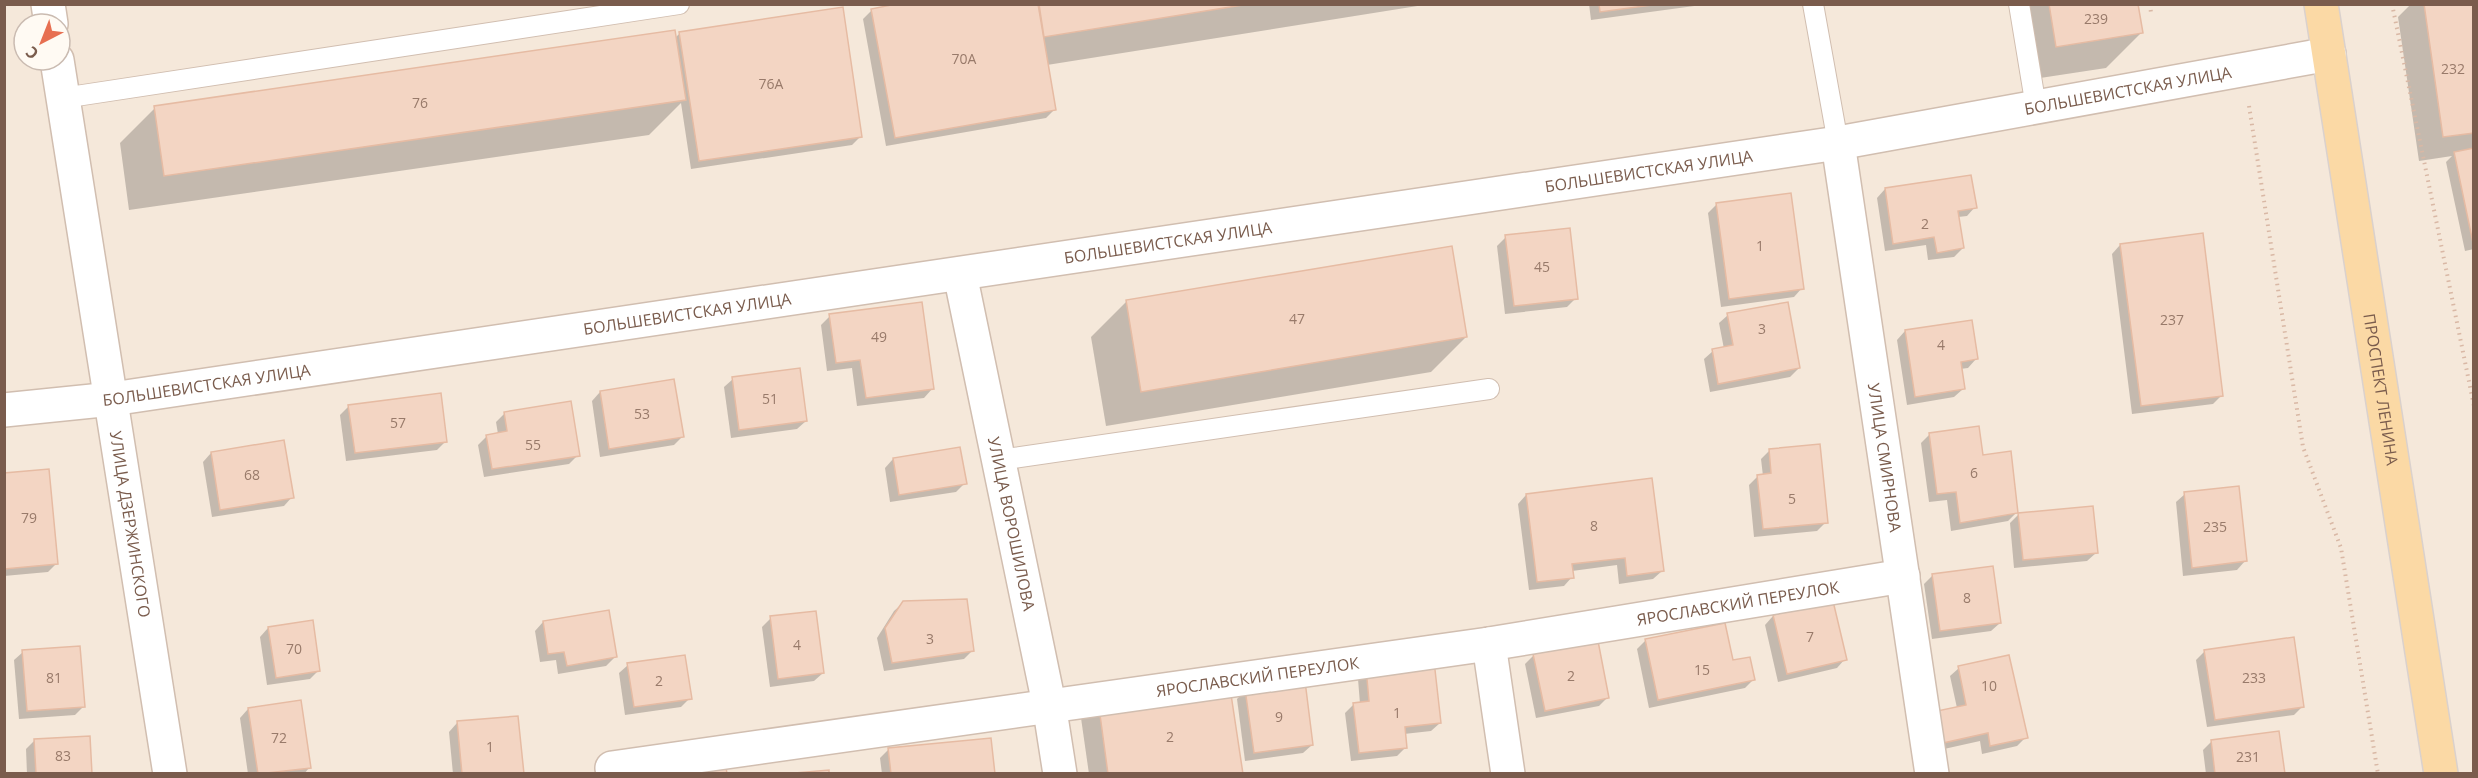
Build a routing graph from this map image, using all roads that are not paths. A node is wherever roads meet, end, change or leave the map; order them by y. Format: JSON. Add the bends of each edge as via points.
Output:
{"nodes":[{"id":1,"x":679,"y":4,"type":"edge"},
{"id":2,"x":1813,"y":4,"type":"edge"},
{"id":3,"x":2019,"y":4,"type":"edge"},
{"id":4,"x":2321,"y":4,"type":"edge"},
{"id":5,"x":2329,"y":54,"type":"junction"},
{"id":6,"x":59,"y":72,"type":"edge"},
{"id":7,"x":63,"y":98,"type":"junction"},
{"id":8,"x":2036,"y":106,"type":"junction"},
{"id":9,"x":1838,"y":143,"type":"junction"},
{"id":10,"x":960,"y":274,"type":"junction"},
{"id":11,"x":1489,"y":389,"type":"dead end"},
{"id":12,"x":112,"y":399,"type":"junction"},
{"id":13,"x":4,"y":410,"type":"edge"},
{"id":14,"x":999,"y":460,"type":"junction"},
{"id":15,"x":1903,"y":576,"type":"junction"},
{"id":16,"x":1489,"y":644,"type":"junction"},
{"id":17,"x":1049,"y":704,"type":"junction"},
{"id":18,"x":612,"y":771,"type":"edge"},
{"id":19,"x":170,"y":774,"type":"edge"},
{"id":20,"x":1060,"y":774,"type":"edge"},
{"id":21,"x":1508,"y":774,"type":"edge"},
{"id":22,"x":1932,"y":774,"type":"edge"},
{"id":23,"x":2441,"y":774,"type":"edge"}],
"edges":[{"from":1,"to":7,"type":"lane"},
{"from":2,"to":9,"type":"lane"},
{"from":3,"to":8,"type":"lane"},
{"from":4,"to":5,"type":"main road","name":"ПРОСПЕКТ ЛЕНИНА"},
{"from":5,"to":8,"type":"street","name":"БОЛЬШЕВИСТСКАЯ УЛИЦА"},
{"from":5,"to":23,"type":"main road","name":"ПРОСПЕКТ ЛЕНИНА"},
{"from":6,"to":7,"type":"street","name":"УЛИЦА ДЗЕРЖИНСКОГО"},
{"from":7,"to":12,"type":"street","name":"УЛИЦА ДЗЕРЖИНСКОГО"},
{"from":8,"to":9,"type":"street","name":"БОЛЬШЕВИСТСКАЯ УЛИЦА"},
{"from":9,"to":10,"type":"street","name":"БОЛЬШЕВИСТСКАЯ УЛИЦА"},
{"from":9,"to":15,"type":"street","name":"УЛИЦА СМИРНОВА"},
{"from":10,"to":12,"type":"street","name":"БОЛЬШЕВИСТСКАЯ УЛИЦА"},
{"from":10,"to":14,"type":"street","name":"УЛИЦА ВОРОШИЛОВА"},
{"from":11,"to":14,"type":"lane"},
{"from":12,"to":13,"type":"street","name":"БОЛЬШЕВИСТСКАЯ УЛИЦА"},
{"from":12,"to":19,"type":"street","name":"УЛИЦА ДЗЕРЖИНСКОГО"},
{"from":14,"to":17,"type":"street","name":"УЛИЦА ВОРОШИЛОВА"},
{"from":15,"to":16,"type":"street","name":"ЯРОСЛАВСКИЙ ПЕРЕУЛОК"},
{"from":15,"to":22,"type":"street","name":"УЛИЦА СМИРНОВА"},
{"from":16,"to":17,"type":"street","name":"ЯРОСЛАВСКИЙ ПЕРЕУЛОК"},
{"from":16,"to":21,"type":"street"},
{"from":17,"to":18,"type":"street","name":"ЯРОСЛАВСКИЙ ПЕРЕУЛОК"},
{"from":17,"to":20,"type":"street","name":"УЛИЦА ВОРОШИЛОВА"}]}
